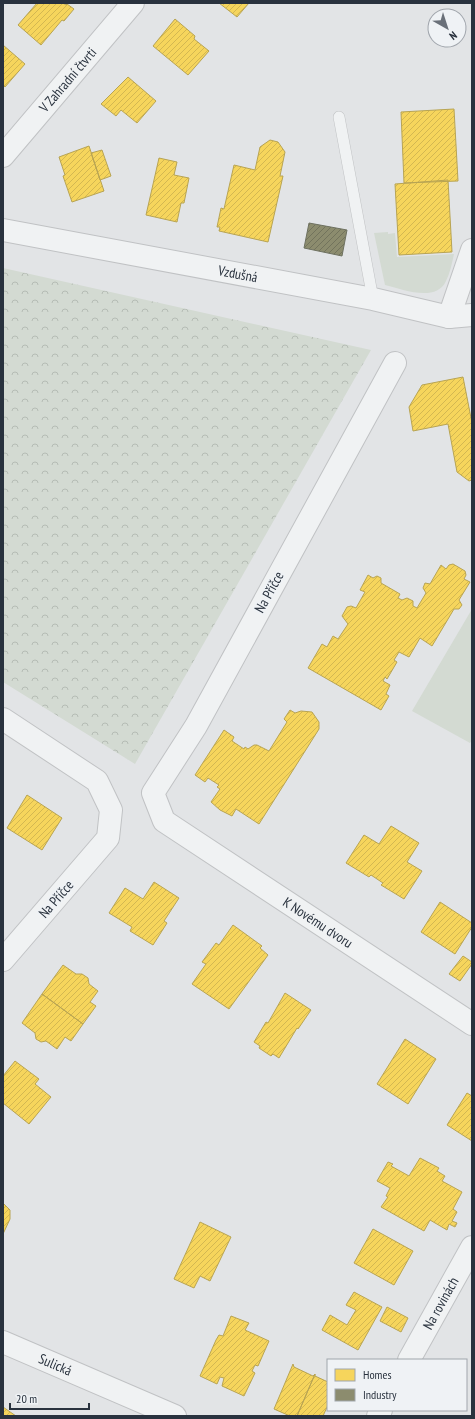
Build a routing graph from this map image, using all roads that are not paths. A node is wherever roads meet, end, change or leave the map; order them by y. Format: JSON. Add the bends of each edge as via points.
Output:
{"nodes":[{"id":1,"x":133,"y":3,"type":"edge"},
{"id":2,"x":339,"y":117,"type":"dead end"},
{"id":3,"x":3,"y":156,"type":"edge"},
{"id":4,"x":3,"y":230,"type":"edge"},
{"id":5,"x":472,"y":250,"type":"edge"},
{"id":6,"x":373,"y":299,"type":"junction"},
{"id":7,"x":472,"y":315,"type":"edge"},
{"id":8,"x":449,"y":317,"type":"junction"},
{"id":9,"x":395,"y":362,"type":"dead end"},
{"id":10,"x":3,"y":719,"type":"edge"},
{"id":11,"x":164,"y":821,"type":"joint"},
{"id":12,"x":3,"y":960,"type":"edge"},
{"id":13,"x":472,"y":1024,"type":"edge"},
{"id":14,"x":472,"y":1247,"type":"edge"},
{"id":15,"x":3,"y":1342,"type":"edge"},
{"id":16,"x":410,"y":1359,"type":"edge"},
{"id":17,"x":175,"y":1416,"type":"edge"}],
"edges":[{"from":1,"to":3,"type":"street","name":"V Zahradní čtvrti"},
{"from":2,"to":6,"type":"lane"},
{"from":4,"to":6,"type":"street","name":"Vzdušná"},
{"from":5,"to":8,"type":"street"},
{"from":6,"to":8,"type":"street","name":"Vzdušná"},
{"from":7,"to":8,"type":"street","name":"Vzdušná"},
{"from":9,"to":11,"type":"street","name":"Na Příčce","via":[[196,726],[153,793]]},
{"from":10,"to":12,"type":"street","name":"Na Příčce","via":[[97,781],[111,810],[108,838]]},
{"from":11,"to":13,"type":"street","name":"K Novému dvoru"},
{"from":14,"to":16,"type":"street","name":"Na rovinách"},
{"from":15,"to":17,"type":"street","name":"Sulická"}]}
